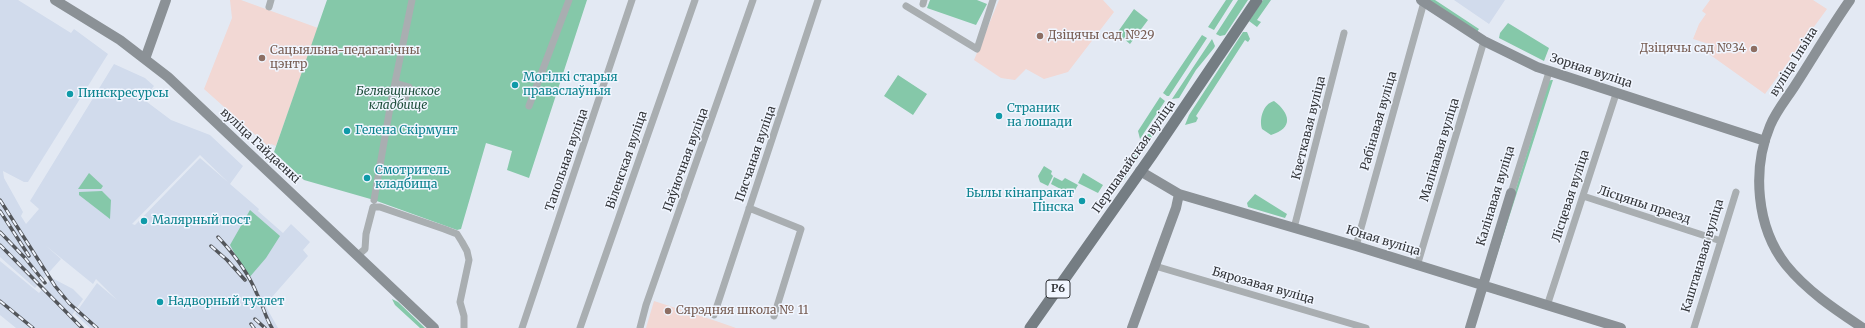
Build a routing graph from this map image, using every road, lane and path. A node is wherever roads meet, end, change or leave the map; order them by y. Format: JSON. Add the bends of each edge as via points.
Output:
{"nodes":[{"id":1,"x":55,"y":0,"type":"edge"},
{"id":2,"x":166,"y":0,"type":"edge"},
{"id":3,"x":412,"y":0,"type":"edge"},
{"id":4,"x":569,"y":0,"type":"edge"},
{"id":5,"x":632,"y":0,"type":"edge"},
{"id":6,"x":695,"y":0,"type":"edge"},
{"id":7,"x":753,"y":0,"type":"edge"},
{"id":8,"x":818,"y":0,"type":"edge"},
{"id":9,"x":993,"y":0,"type":"edge"},
{"id":10,"x":1257,"y":0,"type":"edge"},
{"id":11,"x":1850,"y":0,"type":"edge"},
{"id":12,"x":1423,"y":1,"type":"edge"},
{"id":13,"x":906,"y":6,"type":"dead end"},
{"id":14,"x":1344,"y":33,"type":"dead end"},
{"id":15,"x":1484,"y":41,"type":"junction"},
{"id":16,"x":145,"y":59,"type":"junction"},
{"id":17,"x":1548,"y":72,"type":"junction"},
{"id":18,"x":395,"y":83,"type":"junction"},
{"id":19,"x":1616,"y":94,"type":"junction"},
{"id":20,"x":391,"y":102,"type":"junction"},
{"id":21,"x":529,"y":106,"type":"dead end"},
{"id":22,"x":1765,"y":141,"type":"junction"},
{"id":23,"x":1140,"y":171,"type":"junction"},
{"id":24,"x":1736,"y":192,"type":"dead end"},
{"id":25,"x":1511,"y":193,"type":"joint"},
{"id":26,"x":1179,"y":194,"type":"junction"},
{"id":27,"x":1582,"y":196,"type":"junction"},
{"id":28,"x":374,"y":200,"type":"dead end"},
{"id":29,"x":749,"y":208,"type":"junction"},
{"id":30,"x":1294,"y":228,"type":"junction"},
{"id":31,"x":1721,"y":241,"type":"junction"},
{"id":32,"x":1356,"y":246,"type":"junction"},
{"id":33,"x":358,"y":256,"type":"junction"},
{"id":34,"x":1155,"y":266,"type":"junction"},
{"id":35,"x":1416,"y":266,"type":"junction"},
{"id":36,"x":1482,"y":286,"type":"junction"},
{"id":37,"x":1546,"y":306,"type":"junction"},
{"id":38,"x":714,"y":315,"type":"dead end"},
{"id":39,"x":774,"y":316,"type":"dead end"},
{"id":40,"x":434,"y":328,"type":"edge"},
{"id":41,"x":464,"y":328,"type":"edge"},
{"id":42,"x":522,"y":328,"type":"edge"},
{"id":43,"x":580,"y":328,"type":"edge"},
{"id":44,"x":640,"y":328,"type":"edge"},
{"id":45,"x":1030,"y":328,"type":"edge"},
{"id":46,"x":1132,"y":328,"type":"edge"},
{"id":47,"x":1366,"y":328,"type":"edge"},
{"id":48,"x":1470,"y":328,"type":"edge"},
{"id":49,"x":1621,"y":328,"type":"edge"},
{"id":50,"x":1694,"y":328,"type":"edge"},
{"id":51,"x":1863,"y":328,"type":"edge"}],
"edges":[{"from":1,"to":16,"type":"street","name":"вуліца Гайдаенкі","via":[[120,40]]},
{"from":2,"to":16,"type":"street"},
{"from":3,"to":18,"type":"street"},
{"from":4,"to":21,"type":"street"},
{"from":5,"to":42,"type":"street","name":"Тапольная вуліца"},
{"from":6,"to":43,"type":"street","name":"Віленская вуліца"},
{"from":7,"to":44,"type":"street","name":"Паўночная вуліца"},
{"from":8,"to":29,"type":"street","name":"Пясчаная вуліца"},
{"from":9,"to":13,"type":"street","via":[[977,49]]},
{"from":10,"to":23,"type":"main road","name":"Першамайская вуліца","number":"Р6"},
{"from":11,"to":22,"type":"street","name":"вуліца Ільіна","via":[[1771,124]]},
{"from":12,"to":15,"type":"street","name":"Зорная вуліца"},
{"from":12,"to":32,"type":"street","name":"Рабінавая вуліца"},
{"from":14,"to":30,"type":"street","name":"Кветкавая вуліца"},
{"from":15,"to":17,"type":"street","name":"Зорная вуліца"},
{"from":15,"to":35,"type":"street","name":"Малінавая вуліца"},
{"from":16,"to":33,"type":"street","name":"вуліца Гайдаенкі","via":[[186,94]]},
{"from":17,"to":19,"type":"street","name":"Зорная вуліца"},
{"from":17,"to":25,"type":"street","name":"Калінавая вуліца"},
{"from":18,"to":20,"type":"street"},
{"from":18,"to":20,"type":"street","via":[[409,87],[403,106]]},
{"from":19,"to":22,"type":"street","name":"Зорная вуліца"},
{"from":19,"to":27,"type":"street","name":"Лісцевая вуліца"},
{"from":20,"to":28,"type":"street"},
{"from":22,"to":51,"type":"street","via":[[1760,172],[1760,193],[1764,222],[1772,242],[1786,264],[1806,286]]},
{"from":23,"to":26,"type":"street","name":"Юная вуліца"},
{"from":23,"to":45,"type":"main road","name":"Першамайская вуліца","number":"Р6"},
{"from":24,"to":31,"type":"street","name":"Каштанавая вуліца"},
{"from":25,"to":36,"type":"street","name":"Калінавая вуліца"},
{"from":26,"to":30,"type":"street","name":"Юная вуліца"},
{"from":26,"to":34,"type":"street"},
{"from":27,"to":31,"type":"street","name":"Лісцяны праезд"},
{"from":27,"to":37,"type":"street","name":"Лісцевая вуліца"},
{"from":29,"to":38,"type":"street","name":"Пясчаная вуліца"},
{"from":29,"to":39,"type":"street","via":[[800,229]]},
{"from":30,"to":32,"type":"street","name":"Юная вуліца"},
{"from":31,"to":50,"type":"street","name":"Каштанавая вуліца"},
{"from":32,"to":35,"type":"street","name":"Юная вуліца"},
{"from":33,"to":40,"type":"street","name":"вуліца Гайдаенкі"},
{"from":33,"to":41,"type":"street","via":[[365,249],[373,207],[380,207],[457,234],[469,260],[460,302]]},
{"from":34,"to":46,"type":"street"},
{"from":34,"to":47,"type":"street","name":"Бярозавая вуліца"},
{"from":35,"to":36,"type":"street","name":"Юная вуліца"},
{"from":36,"to":37,"type":"street","name":"Юная вуліца"},
{"from":36,"to":48,"type":"street","name":"Калінавая вуліца"},
{"from":37,"to":49,"type":"street","name":"Юная вуліца"}]}
